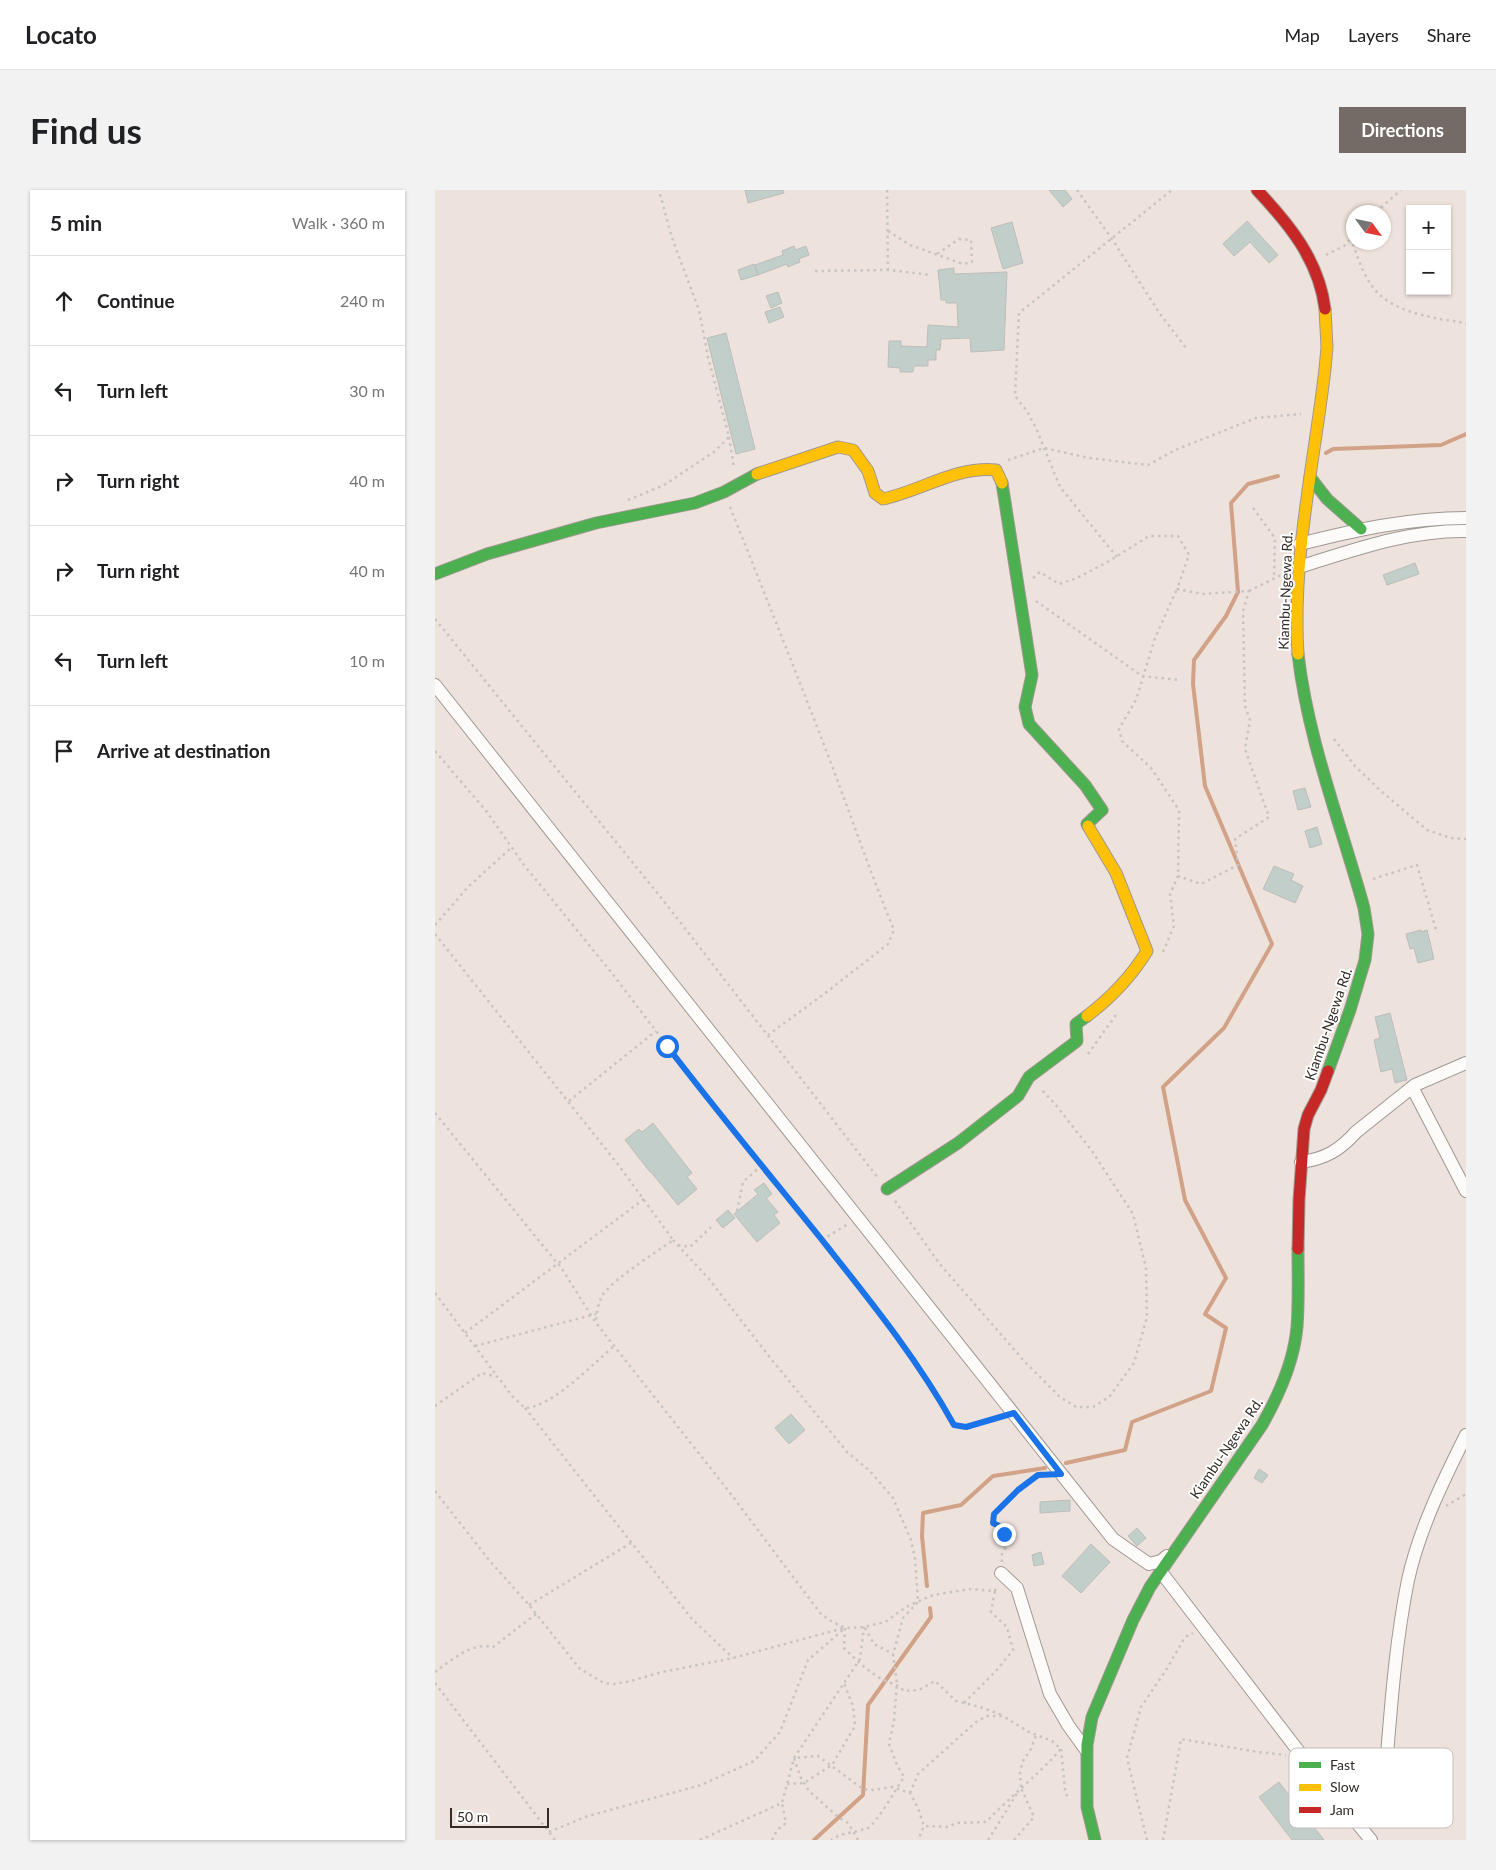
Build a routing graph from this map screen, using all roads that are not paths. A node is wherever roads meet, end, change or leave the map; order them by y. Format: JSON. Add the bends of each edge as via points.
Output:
{"nodes":[{"id":1,"x":1257,"y":190,"type":"edge"},
{"id":2,"x":1310,"y":477,"type":"junction"},
{"id":3,"x":1466,"y":518,"type":"edge"},
{"id":4,"x":1361,"y":529,"type":"junction"},
{"id":5,"x":1466,"y":531,"type":"edge"},
{"id":6,"x":1299,"y":544,"type":"junction"},
{"id":7,"x":1299,"y":567,"type":"junction"},
{"id":8,"x":435,"y":574,"type":"edge"},
{"id":9,"x":435,"y":685,"type":"edge"},
{"id":10,"x":1466,"y":1062,"type":"edge"},
{"id":11,"x":1412,"y":1087,"type":"junction"},
{"id":12,"x":1301,"y":1162,"type":"junction"},
{"id":13,"x":887,"y":1189,"type":"road end"},
{"id":14,"x":1466,"y":1191,"type":"edge"},
{"id":15,"x":1466,"y":1435,"type":"edge"},
{"id":16,"x":1175,"y":1550,"type":"junction"},
{"id":17,"x":1161,"y":1572,"type":"junction"},
{"id":18,"x":1001,"y":1573,"type":"road end"},
{"id":19,"x":1296,"y":1748,"type":"edge"},
{"id":20,"x":1388,"y":1748,"type":"edge"},
{"id":21,"x":1087,"y":1752,"type":"junction"},
{"id":22,"x":1361,"y":1828,"type":"edge"},
{"id":23,"x":1095,"y":1840,"type":"edge"},
{"id":24,"x":1371,"y":1840,"type":"edge"}],
"edges":[{"from":1,"to":2,"type":"main road","name":"Kiambu-Ngewa Rd.","via":[[1285,218],[1311,262],[1324,304],[1326,372]]},
{"from":2,"to":4,"type":"main road","via":[[1329,503]]},
{"from":2,"to":6,"type":"main road","name":"Kiambu-Ngewa Rd."},
{"from":3,"to":4,"type":"street","via":[[1418,520]]},
{"from":4,"to":6,"type":"street"},
{"from":5,"to":7,"type":"street","via":[[1444,530],[1387,540]]},
{"from":6,"to":7,"type":"main road","name":"Kiambu-Ngewa Rd."},
{"from":7,"to":12,"type":"main road","name":"Kiambu-Ngewa Rd.","via":[[1297,631],[1302,690],[1364,908],[1368,934],[1365,960],[1350,1010],[1321,1090],[1308,1115]]},
{"from":8,"to":13,"type":"main road","via":[[487,554],[596,523],[695,503],[754,475],[838,447],[853,450],[868,471],[875,493],[883,499],[912,492],[953,475],[985,468],[996,470],[1004,486],[1031,675],[1025,707],[1029,724],[1085,785],[1102,810],[1087,824],[1116,873],[1147,951],[1119,990],[1076,1024],[1077,1042],[1029,1078],[1018,1096],[958,1143]]},
{"from":9,"to":16,"type":"street","via":[[1113,1539],[1149,1564],[1161,1561]]},
{"from":10,"to":11,"type":"street"},
{"from":11,"to":12,"type":"street","via":[[1327,1156]]},
{"from":11,"to":14,"type":"street"},
{"from":12,"to":16,"type":"main road","name":"Kiambu-Ngewa Rd.","via":[[1297,1328],[1288,1370],[1262,1425]]},
{"from":15,"to":20,"type":"street","via":[[1423,1530],[1408,1579]]},
{"from":16,"to":17,"type":"main road","name":"Kiambu-Ngewa Rd."},
{"from":17,"to":19,"type":"street"},
{"from":17,"to":21,"type":"main road","name":"Kiambu-Ngewa Rd.","via":[[1133,1620],[1092,1717]]},
{"from":18,"to":21,"type":"street","via":[[1017,1588],[1050,1694]]},
{"from":21,"to":23,"type":"main road","name":"Kiambu-Ngewa Rd.","via":[[1087,1807]]},
{"from":22,"to":24,"type":"street"}]}
